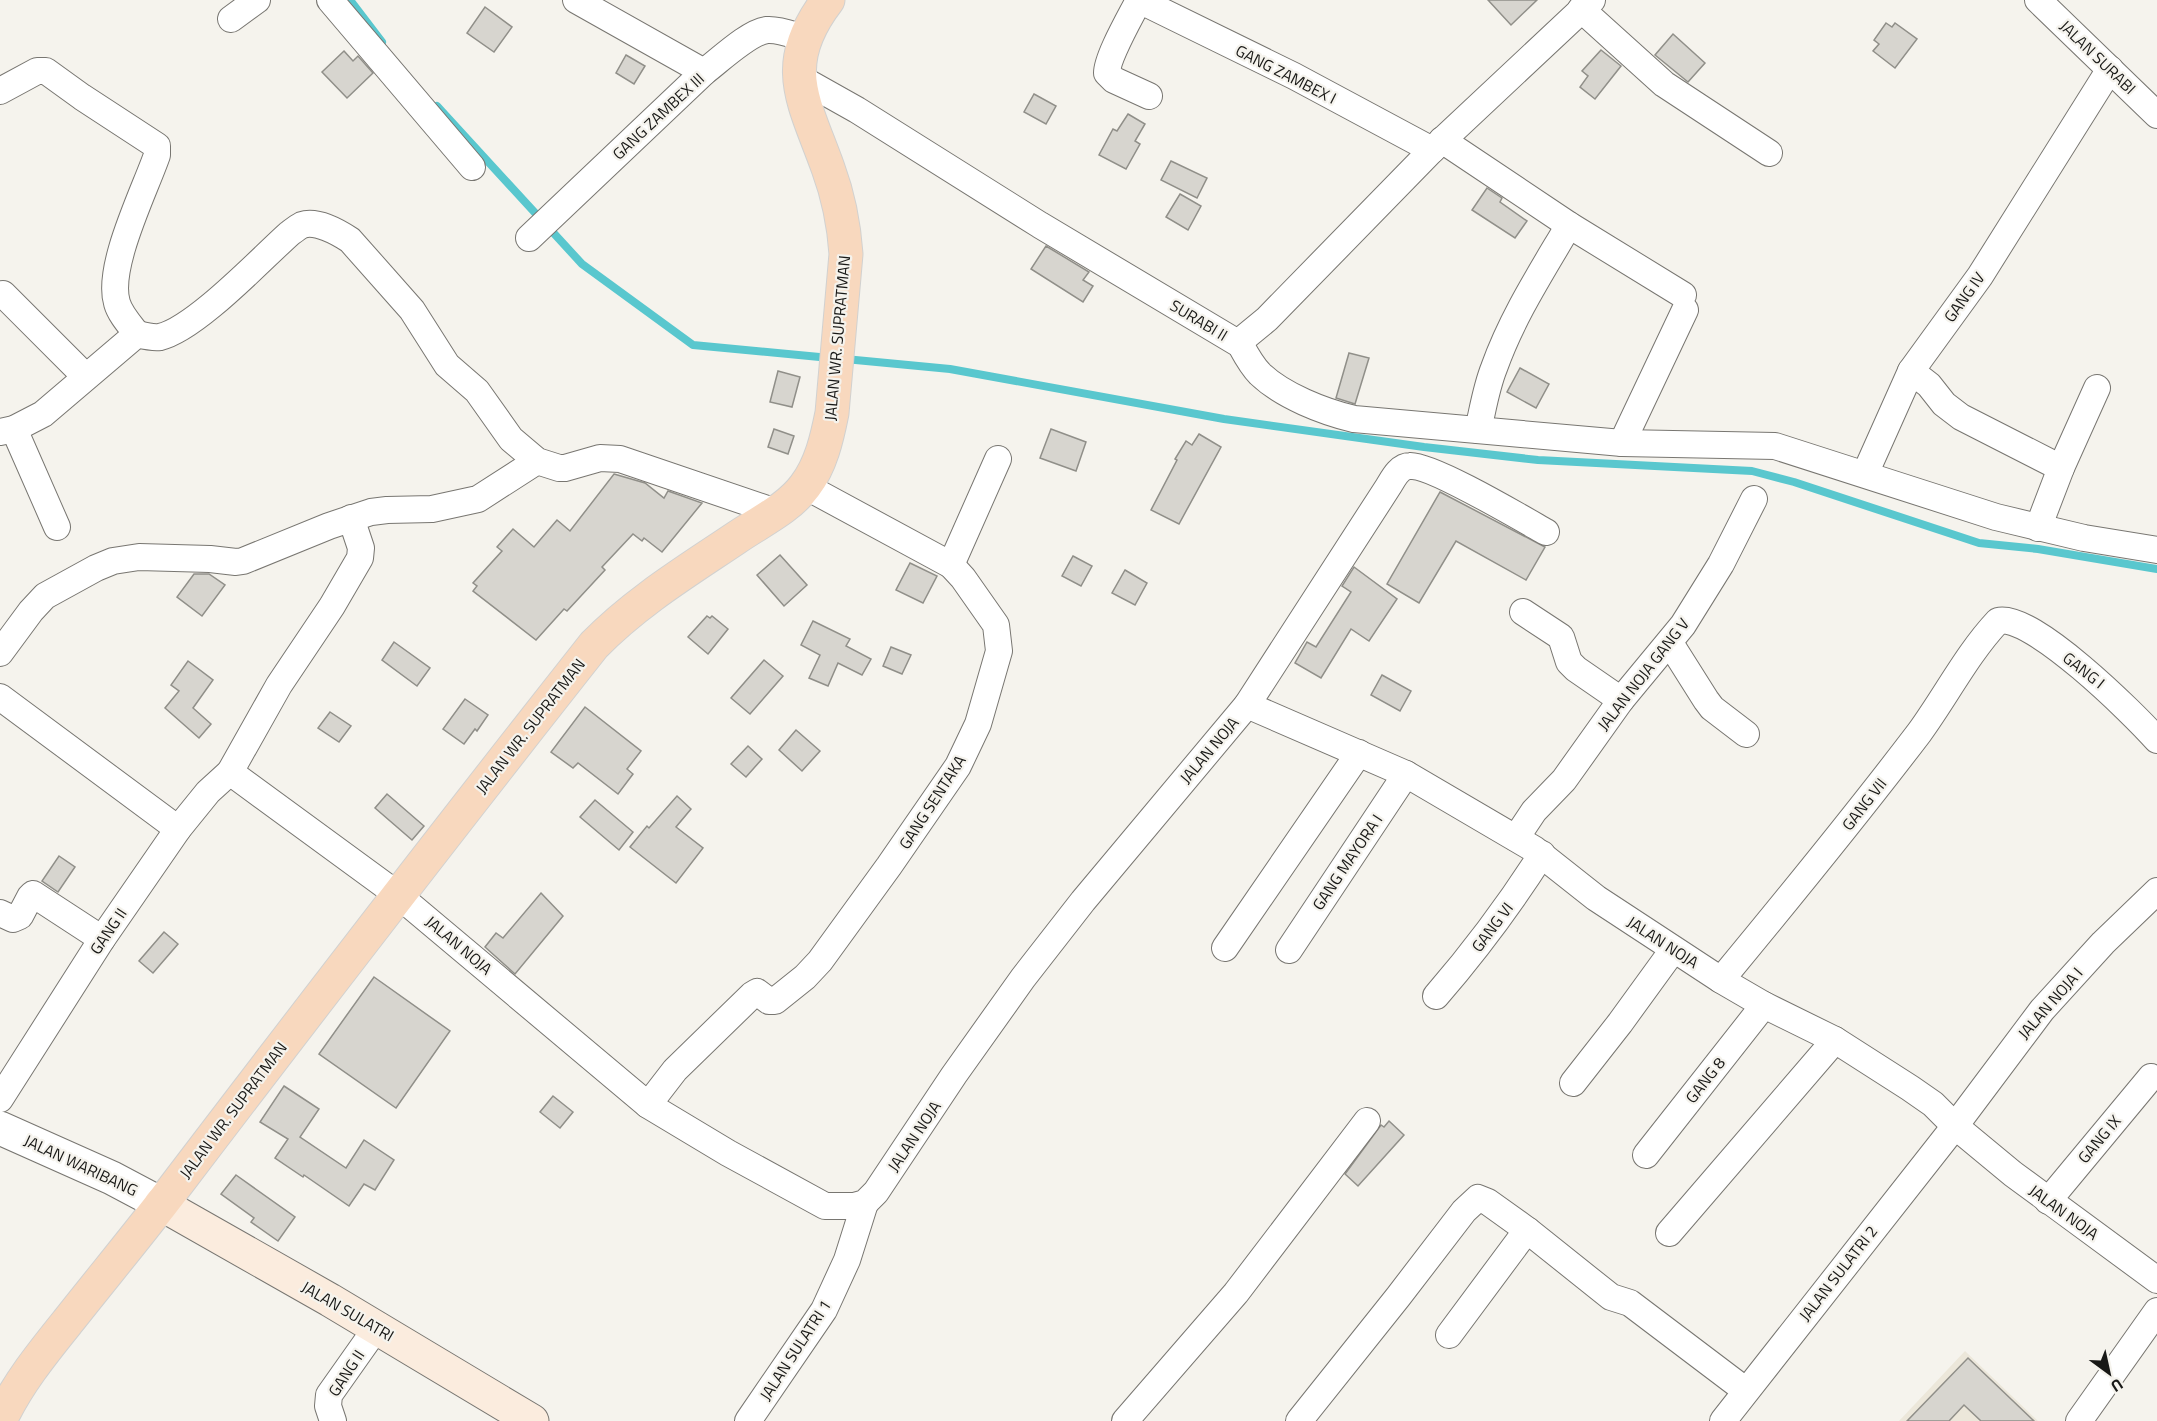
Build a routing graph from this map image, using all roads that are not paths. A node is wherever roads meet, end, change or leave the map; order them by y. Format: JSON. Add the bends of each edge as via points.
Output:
{"nodes":[{"id":1,"x":257,"y":0,"type":"edge"},
{"id":2,"x":576,"y":0,"type":"edge"},
{"id":3,"x":828,"y":0,"type":"edge"},
{"id":4,"x":1139,"y":0,"type":"edge"},
{"id":5,"x":2038,"y":0,"type":"edge"},
{"id":6,"x":335,"y":2,"type":"edge"},
{"id":7,"x":1586,"y":5,"type":"edge"},
{"id":8,"x":231,"y":19,"type":"dead end"},
{"id":9,"x":804,"y":38,"type":"junction"},
{"id":10,"x":2110,"y":69,"type":"junction"},
{"id":11,"x":704,"y":72,"type":"junction"},
{"id":12,"x":800,"y":78,"type":"junction"},
{"id":13,"x":0,"y":91,"type":"edge"},
{"id":14,"x":1149,"y":96,"type":"dead end"},
{"id":15,"x":2157,"y":115,"type":"edge"},
{"id":16,"x":1437,"y":145,"type":"junction"},
{"id":17,"x":1769,"y":153,"type":"dead end"},
{"id":18,"x":472,"y":167,"type":"dead end"},
{"id":19,"x":1569,"y":225,"type":"junction"},
{"id":20,"x":538,"y":231,"type":"dead end"},
{"id":21,"x":3,"y":294,"type":"dead end"},
{"id":22,"x":137,"y":334,"type":"junction"},
{"id":23,"x":1239,"y":342,"type":"junction"},
{"id":24,"x":1911,"y":371,"type":"junction"},
{"id":25,"x":86,"y":376,"type":"junction"},
{"id":26,"x":2097,"y":387,"type":"dead end"},
{"id":27,"x":7,"y":430,"type":"edge"},
{"id":28,"x":1478,"y":430,"type":"junction"},
{"id":29,"x":1622,"y":443,"type":"junction"},
{"id":30,"x":998,"y":459,"type":"dead end"},
{"id":31,"x":537,"y":461,"type":"junction"},
{"id":32,"x":2061,"y":468,"type":"junction"},
{"id":33,"x":1865,"y":474,"type":"junction"},
{"id":34,"x":805,"y":486,"type":"junction"},
{"id":35,"x":1754,"y":499,"type":"dead end"},
{"id":36,"x":776,"y":512,"type":"junction"},
{"id":37,"x":351,"y":518,"type":"junction"},
{"id":38,"x":57,"y":527,"type":"dead end"},
{"id":39,"x":2038,"y":528,"type":"junction"},
{"id":40,"x":1546,"y":532,"type":"dead end"},
{"id":41,"x":2157,"y":550,"type":"edge"},
{"id":42,"x":951,"y":565,"type":"junction"},
{"id":43,"x":1522,"y":612,"type":"dead end"},
{"id":44,"x":1998,"y":621,"type":"joint"},
{"id":45,"x":1670,"y":643,"type":"junction"},
{"id":46,"x":0,"y":653,"type":"edge"},
{"id":47,"x":0,"y":697,"type":"edge"},
{"id":48,"x":1622,"y":700,"type":"junction"},
{"id":49,"x":1247,"y":705,"type":"junction"},
{"id":50,"x":1746,"y":734,"type":"dead end"},
{"id":51,"x":2157,"y":740,"type":"edge"},
{"id":52,"x":1359,"y":753,"type":"junction"},
{"id":53,"x":230,"y":772,"type":"junction"},
{"id":54,"x":1406,"y":774,"type":"junction"},
{"id":55,"x":178,"y":829,"type":"junction"},
{"id":56,"x":1516,"y":838,"type":"junction"},
{"id":57,"x":1542,"y":854,"type":"junction"},
{"id":58,"x":2157,"y":891,"type":"edge"},
{"id":59,"x":398,"y":895,"type":"junction"},
{"id":60,"x":0,"y":913,"type":"edge"},
{"id":61,"x":102,"y":939,"type":"junction"},
{"id":62,"x":1225,"y":948,"type":"dead end"},
{"id":63,"x":1289,"y":950,"type":"dead end"},
{"id":64,"x":1674,"y":950,"type":"junction"},
{"id":65,"x":1720,"y":980,"type":"junction"},
{"id":66,"x":1436,"y":996,"type":"dead end"},
{"id":67,"x":1764,"y":1005,"type":"junction"},
{"id":68,"x":1835,"y":1040,"type":"junction"},
{"id":69,"x":2151,"y":1077,"type":"dead end"},
{"id":70,"x":1573,"y":1083,"type":"dead end"},
{"id":71,"x":0,"y":1099,"type":"edge"},
{"id":72,"x":648,"y":1105,"type":"junction"},
{"id":73,"x":1367,"y":1121,"type":"dead end"},
{"id":74,"x":1955,"y":1126,"type":"junction"},
{"id":75,"x":0,"y":1128,"type":"edge"},
{"id":76,"x":1646,"y":1155,"type":"dead end"},
{"id":77,"x":2048,"y":1201,"type":"junction"},
{"id":78,"x":866,"y":1203,"type":"junction"},
{"id":79,"x":161,"y":1204,"type":"junction"},
{"id":80,"x":825,"y":1206,"type":"junction"},
{"id":81,"x":1527,"y":1230,"type":"junction"},
{"id":82,"x":1669,"y":1233,"type":"dead end"},
{"id":83,"x":851,"y":1244,"type":"junction"},
{"id":84,"x":2157,"y":1280,"type":"edge"},
{"id":85,"x":2157,"y":1311,"type":"edge"},
{"id":86,"x":377,"y":1327,"type":"junction"},
{"id":87,"x":1449,"y":1335,"type":"dead end"},
{"id":88,"x":1746,"y":1390,"type":"junction"},
{"id":89,"x":0,"y":1421,"type":"edge"},
{"id":90,"x":333,"y":1421,"type":"edge"},
{"id":91,"x":532,"y":1421,"type":"edge"},
{"id":92,"x":748,"y":1421,"type":"edge"},
{"id":93,"x":1125,"y":1421,"type":"edge"},
{"id":94,"x":1299,"y":1421,"type":"edge"},
{"id":95,"x":1723,"y":1421,"type":"edge"},
{"id":96,"x":2079,"y":1421,"type":"edge"}],
"edges":[{"from":1,"to":8,"type":"street"},
{"from":2,"to":11,"type":"street"},
{"from":3,"to":9,"type":"main road","name":"JALAN WR. SUPRATMAN"},
{"from":4,"to":14,"type":"street","via":[[1107,73]]},
{"from":4,"to":16,"type":"street","name":"GANG ZAMBEX I"},
{"from":5,"to":10,"type":"street","name":"JALAN SURABI"},
{"from":6,"to":18,"type":"street"},
{"from":7,"to":16,"type":"street","name":"SURABI II"},
{"from":7,"to":17,"type":"street","via":[[1664,84]]},
{"from":9,"to":11,"type":"street","name":"GANG ZAMBEX III","via":[[766,30]]},
{"from":9,"to":12,"type":"main road","name":"JALAN WR. SUPRATMAN"},
{"from":10,"to":15,"type":"street","name":"JALAN SURABI"},
{"from":10,"to":24,"type":"street","name":"GANG IV","via":[[1980,276]]},
{"from":11,"to":20,"type":"street","name":"GANG ZAMBEX III"},
{"from":12,"to":23,"type":"street","name":"SURABI II"},
{"from":12,"to":34,"type":"main road","name":"JALAN WR. SUPRATMAN","via":[[810,123],[829,170],[845,238],[844,291],[829,432]]},
{"from":13,"to":22,"type":"street","via":[[37,71],[46,71],[158,146],[123,248],[115,291],[118,307]]},
{"from":16,"to":19,"type":"street","name":"GANG ZAMBEX I"},
{"from":16,"to":23,"type":"street","name":"SURABI II","via":[[1267,319]]},
{"from":19,"to":28,"type":"street","via":[[1502,348]]},
{"from":19,"to":29,"type":"street","name":"GANG ZAMBEX I","via":[[1684,303]]},
{"from":21,"to":25,"type":"street"},
{"from":22,"to":25,"type":"street"},
{"from":22,"to":31,"type":"street","via":[[161,337],[190,321],[302,225],[337,232],[350,240],[412,310],[447,365],[477,391],[511,439]]},
{"from":23,"to":28,"type":"street","via":[[1254,367],[1271,383],[1332,414]]},
{"from":24,"to":32,"type":"street","via":[[1961,417]]},
{"from":24,"to":33,"type":"street","name":"GANG IV"},
{"from":25,"to":27,"type":"street","via":[[43,414]]},
{"from":26,"to":32,"type":"street"},
{"from":27,"to":38,"type":"street"},
{"from":28,"to":29,"type":"street"},
{"from":29,"to":33,"type":"street","via":[[1765,445]]},
{"from":30,"to":42,"type":"street"},
{"from":31,"to":36,"type":"street","via":[[565,468],[600,458],[620,459]]},
{"from":31,"to":37,"type":"street","via":[[478,499],[432,509],[387,510]]},
{"from":32,"to":39,"type":"street"},
{"from":33,"to":39,"type":"street"},
{"from":34,"to":36,"type":"main road","name":"JALAN WR. SUPRATMAN"},
{"from":34,"to":42,"type":"street","name":"GANG SENTAKA"},
{"from":35,"to":45,"type":"street","name":"JALAN NOJA GANG V","via":[[1704,593]]},
{"from":36,"to":59,"type":"main road","name":"JALAN WR. SUPRATMAN","via":[[624,616],[594,645]]},
{"from":37,"to":46,"type":"street","via":[[243,561],[139,557],[105,564],[45,596]]},
{"from":37,"to":53,"type":"street","name":"GANG II","via":[[361,548],[360,558],[279,685]]},
{"from":39,"to":41,"type":"street"},
{"from":40,"to":49,"type":"street","via":[[1435,473],[1412,465],[1403,467]]},
{"from":42,"to":72,"type":"street","name":"GANG SENTAKA","via":[[996,625],[999,651],[978,724],[958,766],[806,977],[775,1001],[757,992],[752,995],[675,1070]]},
{"from":43,"to":48,"type":"street","via":[[1562,637],[1569,662]]},
{"from":44,"to":51,"type":"street","name":"GANG I","via":[[2010,620],[2022,626],[2062,653],[2101,683]]},
{"from":44,"to":65,"type":"street","name":"GANG VII","via":[[1863,806]]},
{"from":45,"to":48,"type":"street","name":"JALAN NOJA GANG V"},
{"from":45,"to":50,"type":"street","via":[[1712,708]]},
{"from":47,"to":55,"type":"street"},
{"from":48,"to":56,"type":"street","name":"JALAN NOJA GANG V"},
{"from":49,"to":52,"type":"street","name":"JALAN NOJA"},
{"from":49,"to":78,"type":"street","name":"JALAN NOJA","via":[[1023,978]]},
{"from":52,"to":54,"type":"street","name":"JALAN NOJA"},
{"from":52,"to":62,"type":"street"},
{"from":53,"to":55,"type":"street","name":"GANG II"},
{"from":53,"to":59,"type":"street","name":"JALAN NOJA"},
{"from":54,"to":56,"type":"street","name":"JALAN NOJA"},
{"from":54,"to":63,"type":"street","name":"GANG MAYORA I"},
{"from":55,"to":61,"type":"street","name":"GANG II"},
{"from":56,"to":57,"type":"street","name":"JALAN NOJA"},
{"from":57,"to":64,"type":"street","name":"JALAN NOJA","via":[[1596,898]]},
{"from":57,"to":66,"type":"street","name":"GANG VI","via":[[1512,900]]},
{"from":58,"to":74,"type":"street","name":"JALAN NOJA I","via":[[2042,1010]]},
{"from":59,"to":72,"type":"street","name":"JALAN NOJA"},
{"from":59,"to":79,"type":"main road","name":"JALAN WR. SUPRATMAN"},
{"from":60,"to":61,"type":"street","via":[[13,919],[20,916],[33,894]]},
{"from":61,"to":71,"type":"street","name":"GANG II"},
{"from":64,"to":65,"type":"street","name":"JALAN NOJA"},
{"from":64,"to":70,"type":"street"},
{"from":65,"to":67,"type":"street","name":"JALAN NOJA"},
{"from":67,"to":68,"type":"street","name":"JALAN NOJA"},
{"from":67,"to":76,"type":"street","name":"GANG 8"},
{"from":68,"to":74,"type":"street","name":"JALAN NOJA","via":[[1933,1104]]},
{"from":68,"to":82,"type":"street"},
{"from":69,"to":77,"type":"street","name":"GANG IX"},
{"from":72,"to":80,"type":"street","name":"JALAN NOJA"},
{"from":73,"to":93,"type":"street","via":[[1236,1293]]},
{"from":74,"to":77,"type":"street","name":"JALAN NOJA"},
{"from":74,"to":88,"type":"street","name":"JALAN SULATRI 2"},
{"from":75,"to":79,"type":"street","name":"JALAN WARIBANG"},
{"from":77,"to":84,"type":"street","name":"JALAN NOJA"},
{"from":78,"to":80,"type":"street","name":"JALAN NOJA","via":[[842,1208]]},
{"from":78,"to":83,"type":"street","name":"JALAN SULATRI 1"},
{"from":79,"to":86,"type":"main road","name":"JALAN SULATRI"},
{"from":79,"to":89,"type":"main road","name":"JALAN WR. SUPRATMAN","via":[[27,1375]]},
{"from":80,"to":83,"type":"street"},
{"from":81,"to":87,"type":"street"},
{"from":81,"to":88,"type":"street","via":[[1611,1297],[1630,1303]]},
{"from":81,"to":94,"type":"street","via":[[1488,1202],[1478,1198],[1473,1201]]},
{"from":83,"to":92,"type":"street","name":"JALAN SULATRI 1","via":[[824,1310]]},
{"from":85,"to":96,"type":"street"},
{"from":86,"to":90,"type":"street","name":"GANG II","via":[[329,1395]]},
{"from":86,"to":91,"type":"main road","name":"JALAN SULATRI"},
{"from":88,"to":95,"type":"street","name":"JALAN SULATRI 2"}]}
